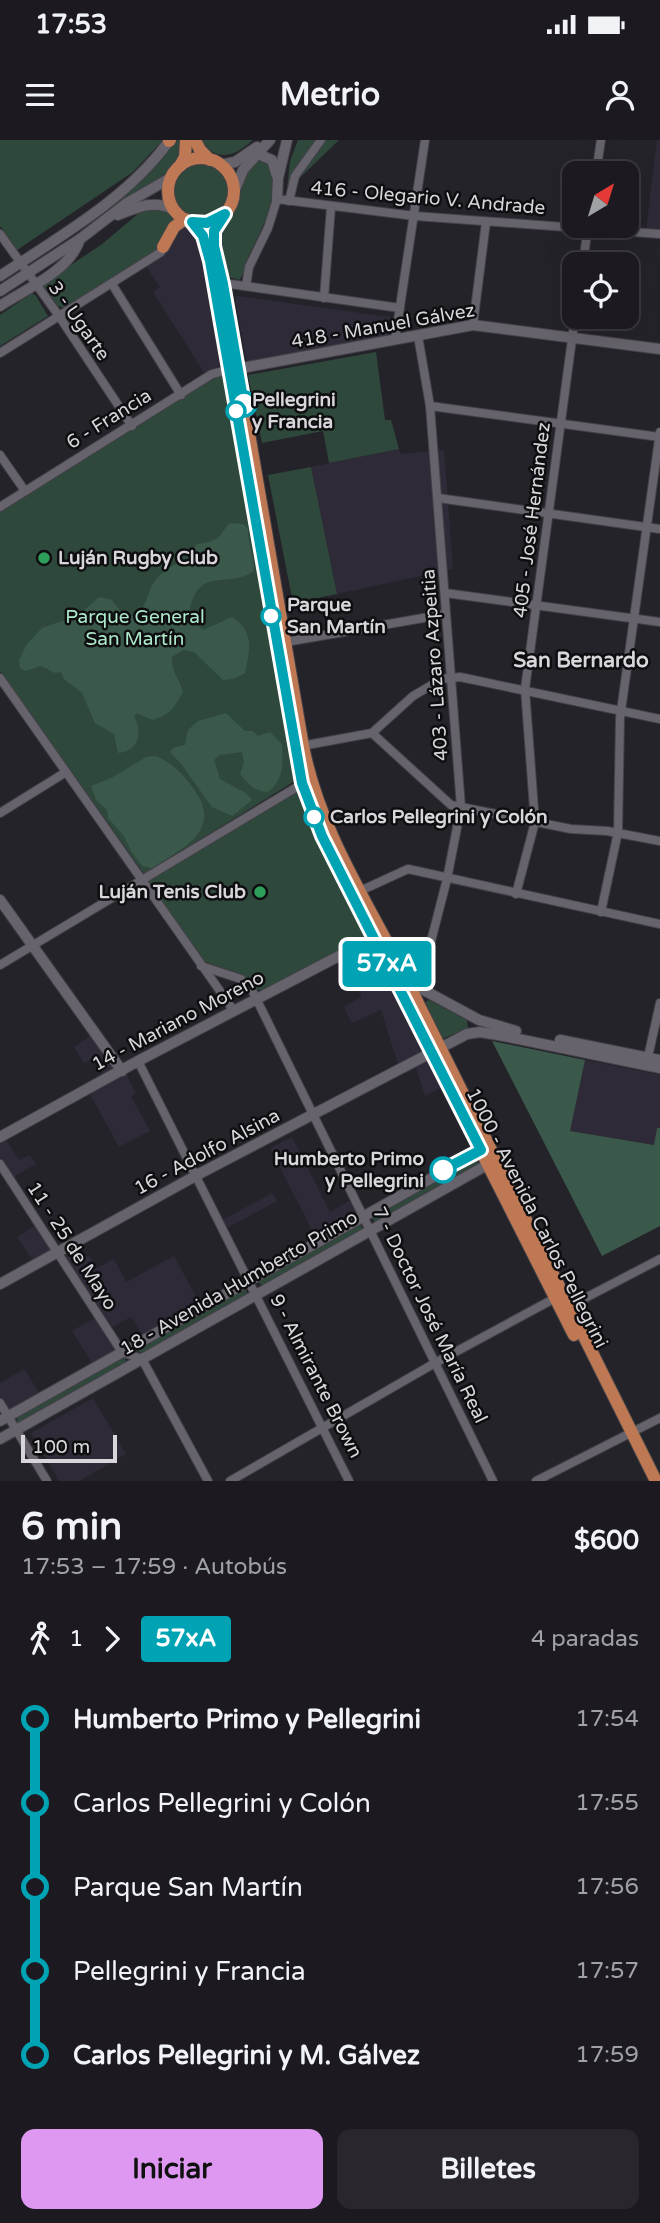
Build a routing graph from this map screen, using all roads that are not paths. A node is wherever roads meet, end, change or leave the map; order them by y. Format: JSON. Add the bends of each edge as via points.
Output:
{"nodes":[{"id":1,"x":170,"y":140,"type":"edge"},
{"id":2,"x":186,"y":140,"type":"edge"},
{"id":3,"x":195,"y":140,"type":"edge"},
{"id":4,"x":269,"y":140,"type":"edge"},
{"id":5,"x":287,"y":140,"type":"edge"},
{"id":6,"x":321,"y":140,"type":"edge"},
{"id":7,"x":425,"y":140,"type":"edge"},
{"id":8,"x":601,"y":140,"type":"edge"},
{"id":9,"x":258,"y":153,"type":"junction"},
{"id":10,"x":598,"y":161,"type":"edge"},
{"id":11,"x":215,"y":162,"type":"junction"},
{"id":12,"x":176,"y":172,"type":"junction"},
{"id":13,"x":278,"y":178,"type":"junction"},
{"id":14,"x":234,"y":192,"type":"junction"},
{"id":15,"x":276,"y":199,"type":"junction"},
{"id":16,"x":289,"y":201,"type":"junction"},
{"id":17,"x":331,"y":207,"type":"junction"},
{"id":18,"x":175,"y":210,"type":"junction"},
{"id":19,"x":225,"y":214,"type":"junction"},
{"id":20,"x":415,"y":216,"type":"junction"},
{"id":21,"x":108,"y":219,"type":"junction"},
{"id":22,"x":188,"y":221,"type":"junction"},
{"id":23,"x":486,"y":222,"type":"junction"},
{"id":24,"x":562,"y":226,"type":"edge"},
{"id":25,"x":639,"y":232,"type":"edge"},
{"id":26,"x":0,"y":234,"type":"edge"},
{"id":27,"x":62,"y":234,"type":"junction"},
{"id":28,"x":660,"y":234,"type":"edge"},
{"id":29,"x":80,"y":239,"type":"junction"},
{"id":30,"x":163,"y":247,"type":"joint"},
{"id":31,"x":55,"y":248,"type":"junction"},
{"id":32,"x":39,"y":250,"type":"junction"},
{"id":33,"x":45,"y":261,"type":"junction"},
{"id":34,"x":20,"y":263,"type":"junction"},
{"id":35,"x":27,"y":273,"type":"junction"},
{"id":36,"x":0,"y":276,"type":"edge"},
{"id":37,"x":34,"y":284,"type":"junction"},
{"id":38,"x":111,"y":284,"type":"junction"},
{"id":39,"x":223,"y":284,"type":"junction"},
{"id":40,"x":246,"y":286,"type":"junction"},
{"id":41,"x":0,"y":291,"type":"edge"},
{"id":42,"x":324,"y":298,"type":"junction"},
{"id":43,"x":0,"y":306,"type":"edge"},
{"id":44,"x":400,"y":308,"type":"junction"},
{"id":45,"x":59,"y":317,"type":"junction"},
{"id":46,"x":473,"y":325,"type":"junction"},
{"id":47,"x":574,"y":329,"type":"edge"},
{"id":48,"x":418,"y":336,"type":"junction"},
{"id":49,"x":573,"y":337,"type":"junction"},
{"id":50,"x":395,"y":340,"type":"junction"},
{"id":51,"x":660,"y":349,"type":"edge"},
{"id":52,"x":0,"y":353,"type":"edge"},
{"id":53,"x":233,"y":370,"type":"junction"},
{"id":54,"x":181,"y":395,"type":"junction"},
{"id":55,"x":430,"y":406,"type":"junction"},
{"id":56,"x":561,"y":423,"type":"junction"},
{"id":57,"x":132,"y":426,"type":"junction"},
{"id":58,"x":660,"y":435,"type":"edge"},
{"id":59,"x":0,"y":455,"type":"edge"},
{"id":60,"x":25,"y":491,"type":"junction"},
{"id":61,"x":438,"y":498,"type":"junction"},
{"id":62,"x":0,"y":507,"type":"edge"},
{"id":63,"x":550,"y":514,"type":"junction"},
{"id":64,"x":646,"y":527,"type":"junction"},
{"id":65,"x":660,"y":530,"type":"edge"},
{"id":66,"x":444,"y":593,"type":"junction"},
{"id":67,"x":537,"y":604,"type":"junction"},
{"id":68,"x":446,"y":614,"type":"junction"},
{"id":69,"x":634,"y":619,"type":"junction"},
{"id":70,"x":660,"y":622,"type":"edge"},
{"id":71,"x":286,"y":642,"type":"junction"},
{"id":72,"x":450,"y":677,"type":"junction"},
{"id":73,"x":0,"y":678,"type":"edge"},
{"id":74,"x":525,"y":689,"type":"junction"},
{"id":75,"x":621,"y":710,"type":"junction"},
{"id":76,"x":660,"y":719,"type":"edge"},
{"id":77,"x":372,"y":733,"type":"junction"},
{"id":78,"x":300,"y":746,"type":"junction"},
{"id":79,"x":66,"y":772,"type":"junction"},
{"id":80,"x":306,"y":781,"type":"junction"},
{"id":81,"x":461,"y":807,"type":"junction"},
{"id":82,"x":0,"y":813,"type":"edge"},
{"id":83,"x":535,"y":822,"type":"junction"},
{"id":84,"x":618,"y":832,"type":"junction"},
{"id":85,"x":660,"y":841,"type":"edge"},
{"id":86,"x":447,"y":879,"type":"junction"},
{"id":87,"x":141,"y":881,"type":"junction"},
{"id":88,"x":360,"y":891,"type":"junction"},
{"id":89,"x":516,"y":894,"type":"junction"},
{"id":90,"x":0,"y":900,"type":"edge"},
{"id":91,"x":601,"y":912,"type":"junction"},
{"id":92,"x":660,"y":924,"type":"edge"},
{"id":93,"x":374,"y":936,"type":"junction"},
{"id":94,"x":33,"y":946,"type":"junction"},
{"id":95,"x":339,"y":956,"type":"junction"},
{"id":96,"x":0,"y":965,"type":"edge"},
{"id":97,"x":201,"y":965,"type":"junction"},
{"id":98,"x":392,"y":973,"type":"junction"},
{"id":99,"x":413,"y":985,"type":"junction"},
{"id":100,"x":256,"y":999,"type":"junction"},
{"id":101,"x":660,"y":1003,"type":"edge"},
{"id":102,"x":234,"y":1011,"type":"junction"},
{"id":103,"x":470,"y":1015,"type":"junction"},
{"id":104,"x":467,"y":1034,"type":"junction"},
{"id":105,"x":435,"y":1050,"type":"junction"},
{"id":106,"x":648,"y":1057,"type":"junction"},
{"id":107,"x":660,"y":1060,"type":"edge"},
{"id":108,"x":138,"y":1061,"type":"junction"},
{"id":109,"x":660,"y":1068,"type":"edge"},
{"id":110,"x":122,"y":1071,"type":"junction"},
{"id":111,"x":315,"y":1115,"type":"junction"},
{"id":112,"x":0,"y":1137,"type":"edge"},
{"id":113,"x":485,"y":1148,"type":"junction"},
{"id":114,"x":492,"y":1161,"type":"junction"},
{"id":115,"x":0,"y":1164,"type":"edge"},
{"id":116,"x":197,"y":1175,"type":"junction"},
{"id":117,"x":364,"y":1216,"type":"junction"},
{"id":118,"x":370,"y":1229,"type":"junction"},
{"id":119,"x":58,"y":1252,"type":"junction"},
{"id":120,"x":660,"y":1259,"type":"edge"},
{"id":121,"x":248,"y":1281,"type":"junction"},
{"id":122,"x":0,"y":1284,"type":"edge"},
{"id":123,"x":256,"y":1294,"type":"junction"},
{"id":124,"x":558,"y":1296,"type":"junction"},
{"id":125,"x":565,"y":1309,"type":"junction"},
{"id":126,"x":122,"y":1352,"type":"junction"},
{"id":127,"x":142,"y":1359,"type":"junction"},
{"id":128,"x":435,"y":1363,"type":"junction"},
{"id":129,"x":0,"y":1403,"type":"edge"},
{"id":130,"x":660,"y":1418,"type":"edge"},
{"id":131,"x":4,"y":1419,"type":"edge"},
{"id":132,"x":323,"y":1429,"type":"junction"},
{"id":133,"x":16,"y":1430,"type":"junction"},
{"id":134,"x":628,"y":1434,"type":"junction"},
{"id":135,"x":0,"y":1439,"type":"edge"},
{"id":136,"x":47,"y":1481,"type":"edge"},
{"id":137,"x":208,"y":1481,"type":"edge"},
{"id":138,"x":230,"y":1481,"type":"edge"},
{"id":139,"x":349,"y":1481,"type":"edge"},
{"id":140,"x":494,"y":1481,"type":"edge"},
{"id":141,"x":536,"y":1481,"type":"edge"},
{"id":142,"x":647,"y":1481,"type":"edge"},
{"id":143,"x":656,"y":1481,"type":"edge"}],
"edges":[{"from":1,"to":27,"type":"main road","via":[[123,191]]},
{"from":2,"to":12,"type":"main road","via":[[185,157]]},
{"from":3,"to":11,"type":"main road"},
{"from":4,"to":9,"type":"main road"},
{"from":4,"to":11,"type":"main road","via":[[235,162]]},
{"from":5,"to":13,"type":"main road"},
{"from":6,"to":16,"type":"street","via":[[295,176]]},
{"from":7,"to":20,"type":"street"},
{"from":8,"to":10,"type":"street"},
{"from":9,"to":13,"type":"main road","via":[[272,160]]},
{"from":9,"to":14,"type":"main road","via":[[239,175]]},
{"from":11,"to":12,"type":"main road","via":[[197,159]]},
{"from":11,"to":14,"type":"main road","via":[[230,177]]},
{"from":12,"to":18,"type":"main road","via":[[169,195]]},
{"from":12,"to":21,"type":"main road"},
{"from":13,"to":15,"type":"main road"},
{"from":14,"to":19,"type":"main road"},
{"from":15,"to":16,"type":"street","name":"416 - Olegario V. Andrade"},
{"from":15,"to":40,"type":"street"},
{"from":16,"to":17,"type":"street","name":"416 - Olegario V. Andrade"},
{"from":17,"to":20,"type":"street","name":"416 - Olegario V. Andrade"},
{"from":17,"to":42,"type":"street"},
{"from":18,"to":21,"type":"main road","via":[[157,204],[140,206]]},
{"from":18,"to":22,"type":"main road"},
{"from":19,"to":22,"type":"main road","via":[[207,223]]},
{"from":19,"to":39,"type":"main road","name":"1000 - Avenida Carlos Pellegrini","via":[[213,236]]},
{"from":20,"to":23,"type":"street","name":"416 - Olegario V. Andrade"},
{"from":20,"to":44,"type":"street"},
{"from":21,"to":29,"type":"main road"},
{"from":22,"to":30,"type":"main road","via":[[174,227]]},
{"from":22,"to":53,"type":"main road","name":"1000 - Avenida Carlos Pellegrini","via":[[205,240]]},
{"from":23,"to":24,"type":"street","name":"416 - Olegario V. Andrade"},
{"from":23,"to":46,"type":"street"},
{"from":25,"to":28,"type":"street","name":"416 - Olegario V. Andrade"},
{"from":26,"to":34,"type":"street","name":"3 - Ugarte"},
{"from":27,"to":31,"type":"main road"},
{"from":27,"to":32,"type":"main road"},
{"from":29,"to":31,"type":"main road"},
{"from":29,"to":33,"type":"main road"},
{"from":29,"to":37,"type":"main road","via":[[66,264]]},
{"from":30,"to":38,"type":"street"},
{"from":31,"to":32,"type":"main road"},
{"from":31,"to":33,"type":"main road"},
{"from":32,"to":34,"type":"main road"},
{"from":33,"to":35,"type":"main road"},
{"from":34,"to":35,"type":"street","name":"3 - Ugarte"},
{"from":34,"to":36,"type":"main road"},
{"from":35,"to":37,"type":"street","name":"3 - Ugarte"},
{"from":35,"to":41,"type":"main road"},
{"from":37,"to":43,"type":"main road"},
{"from":37,"to":45,"type":"street","name":"3 - Ugarte"},
{"from":38,"to":45,"type":"street"},
{"from":38,"to":54,"type":"street"},
{"from":39,"to":40,"type":"street"},
{"from":39,"to":53,"type":"main road","name":"1000 - Avenida Carlos Pellegrini"},
{"from":40,"to":42,"type":"street"},
{"from":42,"to":44,"type":"street"},
{"from":44,"to":50,"type":"street"},
{"from":45,"to":52,"type":"street"},
{"from":45,"to":57,"type":"street","name":"3 - Ugarte"},
{"from":46,"to":48,"type":"main road","name":"418 - Manuel Gálvez"},
{"from":46,"to":49,"type":"main road","name":"418 - Manuel Gálvez"},
{"from":47,"to":49,"type":"street","name":"405 - José Hernández"},
{"from":48,"to":50,"type":"main road","name":"418 - Manuel Gálvez"},
{"from":48,"to":55,"type":"street","name":"403 - Lázaro Azpeitia"},
{"from":49,"to":51,"type":"main road","name":"418 - Manuel Gálvez"},
{"from":49,"to":56,"type":"street","name":"405 - José Hernández"},
{"from":50,"to":53,"type":"main road","name":"418 - Manuel Gálvez"},
{"from":53,"to":54,"type":"street","name":"6 - Francia","via":[[212,374]]},
{"from":53,"to":71,"type":"main road","name":"1000 - Avenida Carlos Pellegrini"},
{"from":53,"to":78,"type":"main road","name":"1000 - Avenida Carlos Pellegrini"},
{"from":54,"to":57,"type":"street","name":"6 - Francia"},
{"from":55,"to":56,"type":"street"},
{"from":55,"to":61,"type":"street","name":"403 - Lázaro Azpeitia"},
{"from":56,"to":58,"type":"street"},
{"from":56,"to":63,"type":"street","name":"405 - José Hernández"},
{"from":57,"to":60,"type":"street","name":"6 - Francia"},
{"from":58,"to":64,"type":"street"},
{"from":59,"to":60,"type":"street"},
{"from":60,"to":62,"type":"street","name":"6 - Francia"},
{"from":61,"to":63,"type":"street"},
{"from":61,"to":66,"type":"street","name":"403 - Lázaro Azpeitia"},
{"from":63,"to":64,"type":"street"},
{"from":63,"to":67,"type":"street","name":"405 - José Hernández"},
{"from":64,"to":65,"type":"street"},
{"from":64,"to":69,"type":"street"},
{"from":66,"to":67,"type":"street"},
{"from":66,"to":68,"type":"street","name":"403 - Lázaro Azpeitia"},
{"from":67,"to":69,"type":"street"},
{"from":67,"to":74,"type":"street","name":"405 - José Hernández"},
{"from":68,"to":71,"type":"street"},
{"from":68,"to":72,"type":"street","name":"403 - Lázaro Azpeitia"},
{"from":69,"to":70,"type":"street"},
{"from":69,"to":75,"type":"street"},
{"from":71,"to":78,"type":"main road","name":"1000 - Avenida Carlos Pellegrini"},
{"from":72,"to":74,"type":"street"},
{"from":72,"to":77,"type":"street","via":[[404,702]]},
{"from":72,"to":81,"type":"street","name":"403 - Lázaro Azpeitia"},
{"from":73,"to":79,"type":"street"},
{"from":74,"to":75,"type":"street"},
{"from":74,"to":83,"type":"street","name":"405 - José Hernández"},
{"from":75,"to":76,"type":"street"},
{"from":75,"to":84,"type":"street"},
{"from":77,"to":78,"type":"street"},
{"from":77,"to":81,"type":"street","via":[[446,803]]},
{"from":78,"to":80,"type":"main road","name":"1000 - Avenida Carlos Pellegrini"},
{"from":79,"to":82,"type":"street"},
{"from":79,"to":87,"type":"street"},
{"from":80,"to":87,"type":"street"},
{"from":80,"to":88,"type":"main road","name":"1000 - Avenida Carlos Pellegrini"},
{"from":80,"to":93,"type":"main road","name":"1000 - Avenida Carlos Pellegrini","via":[[322,836]]},
{"from":81,"to":83,"type":"street"},
{"from":81,"to":86,"type":"street","name":"403 - Lázaro Azpeitia"},
{"from":83,"to":84,"type":"street"},
{"from":83,"to":89,"type":"street","name":"405 - José Hernández"},
{"from":84,"to":85,"type":"street"},
{"from":84,"to":91,"type":"street"},
{"from":86,"to":88,"type":"street","via":[[408,869]]},
{"from":86,"to":89,"type":"street"},
{"from":86,"to":99,"type":"street","name":"403 - Lázaro Azpeitia"},
{"from":87,"to":94,"type":"street"},
{"from":87,"to":97,"type":"street"},
{"from":88,"to":99,"type":"main road","name":"1000 - Avenida Carlos Pellegrini"},
{"from":89,"to":91,"type":"street"},
{"from":90,"to":94,"type":"main road"},
{"from":91,"to":92,"type":"street"},
{"from":93,"to":95,"type":"street","name":"14 - Mariano Moreno"},
{"from":93,"to":98,"type":"main road","name":"1000 - Avenida Carlos Pellegrini"},
{"from":94,"to":96,"type":"street"},
{"from":94,"to":110,"type":"main road"},
{"from":95,"to":98,"type":"main road"},
{"from":95,"to":100,"type":"main road","name":"14 - Mariano Moreno"},
{"from":97,"to":100,"type":"street","name":"7 - Doctor José María Real","via":[[246,982]]},
{"from":97,"to":102,"type":"street"},
{"from":98,"to":99,"type":"main road"},
{"from":98,"to":105,"type":"main road","name":"1000 - Avenida Carlos Pellegrini"},
{"from":99,"to":103,"type":"main road"},
{"from":99,"to":105,"type":"main road","name":"1000 - Avenida Carlos Pellegrini"},
{"from":100,"to":102,"type":"main road","name":"14 - Mariano Moreno"},
{"from":100,"to":111,"type":"street","name":"7 - Doctor José María Real"},
{"from":101,"to":106,"type":"street"},
{"from":102,"to":108,"type":"main road","name":"14 - Mariano Moreno"},
{"from":103,"to":104,"type":"main road"},
{"from":103,"to":106,"type":"main road","via":[[506,1029]]},
{"from":104,"to":105,"type":"main road","name":"16 - Adolfo Alsina"},
{"from":104,"to":109,"type":"main road","via":[[504,1036]]},
{"from":105,"to":111,"type":"main road","name":"16 - Adolfo Alsina"},
{"from":105,"to":113,"type":"main road","name":"1000 - Avenida Carlos Pellegrini"},
{"from":106,"to":107,"type":"main road"},
{"from":108,"to":110,"type":"main road","name":"14 - Mariano Moreno"},
{"from":108,"to":116,"type":"street","name":"9 - Almirante Brown"},
{"from":110,"to":112,"type":"main road","name":"14 - Mariano Moreno"},
{"from":111,"to":116,"type":"main road","name":"16 - Adolfo Alsina"},
{"from":111,"to":117,"type":"street","name":"7 - Doctor José María Real"},
{"from":113,"to":114,"type":"main road","name":"1000 - Avenida Carlos Pellegrini"},
{"from":113,"to":117,"type":"main road","name":"18 - Avenida Humberto Primo"},
{"from":114,"to":118,"type":"main road","name":"18 - Avenida Humberto Primo"},
{"from":114,"to":124,"type":"main road","name":"1000 - Avenida Carlos Pellegrini"},
{"from":115,"to":119,"type":"street","name":"11 - 25 de Mayo"},
{"from":116,"to":119,"type":"main road","name":"16 - Adolfo Alsina"},
{"from":116,"to":121,"type":"street","name":"9 - Almirante Brown"},
{"from":117,"to":118,"type":"street","name":"7 - Doctor José María Real"},
{"from":117,"to":121,"type":"main road","name":"18 - Avenida Humberto Primo"},
{"from":118,"to":123,"type":"main road","name":"18 - Avenida Humberto Primo"},
{"from":118,"to":128,"type":"street","name":"7 - Doctor José María Real"},
{"from":119,"to":122,"type":"main road","name":"16 - Adolfo Alsina"},
{"from":119,"to":126,"type":"street","name":"11 - 25 de Mayo"},
{"from":120,"to":125,"type":"street"},
{"from":121,"to":123,"type":"street","name":"9 - Almirante Brown"},
{"from":121,"to":126,"type":"main road","name":"18 - Avenida Humberto Primo"},
{"from":123,"to":127,"type":"main road","name":"18 - Avenida Humberto Primo"},
{"from":123,"to":132,"type":"street","name":"9 - Almirante Brown"},
{"from":124,"to":125,"type":"main road","name":"1000 - Avenida Carlos Pellegrini"},
{"from":124,"to":128,"type":"street"},
{"from":125,"to":134,"type":"main road","name":"1000 - Avenida Carlos Pellegrini"},
{"from":126,"to":127,"type":"street"},
{"from":126,"to":131,"type":"main road","name":"18 - Avenida Humberto Primo"},
{"from":127,"to":133,"type":"main road","name":"18 - Avenida Humberto Primo"},
{"from":127,"to":137,"type":"street"},
{"from":128,"to":132,"type":"street"},
{"from":128,"to":140,"type":"street","name":"7 - Doctor José María Real"},
{"from":129,"to":131,"type":"street"},
{"from":130,"to":134,"type":"street"},
{"from":131,"to":133,"type":"street"},
{"from":132,"to":138,"type":"street"},
{"from":132,"to":139,"type":"street","name":"9 - Almirante Brown"},
{"from":133,"to":135,"type":"main road","name":"18 - Avenida Humberto Primo"},
{"from":133,"to":136,"type":"street"},
{"from":134,"to":141,"type":"street"},
{"from":134,"to":142,"type":"main road","name":"1000 - Avenida Carlos Pellegrini"},
{"from":134,"to":143,"type":"main road","name":"1000 - Avenida Carlos Pellegrini"}]}
